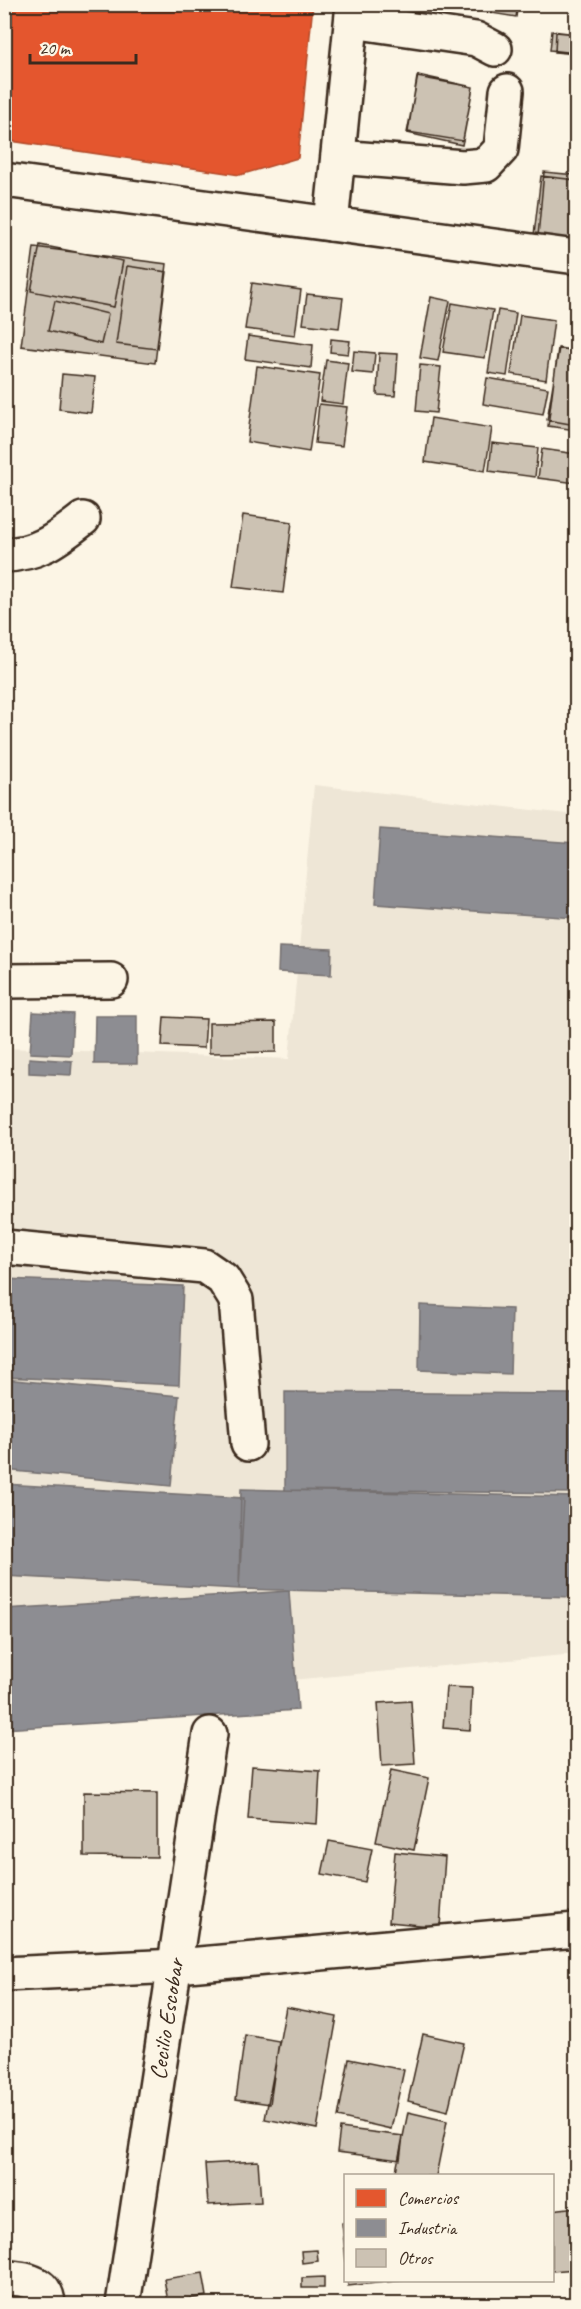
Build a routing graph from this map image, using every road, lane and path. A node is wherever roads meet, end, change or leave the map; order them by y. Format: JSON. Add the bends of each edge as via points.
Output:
{"nodes":[{"id":1,"x":352,"y":13,"type":"edge"},
{"id":2,"x":495,"y":49,"type":"dead end"},
{"id":3,"x":507,"y":91,"type":"dead end"},
{"id":4,"x":338,"y":157,"type":"junction"},
{"id":5,"x":4,"y":180,"type":"edge"},
{"id":6,"x":331,"y":224,"type":"junction"},
{"id":7,"x":576,"y":257,"type":"edge"},
{"id":8,"x":83,"y":519,"type":"dead end"},
{"id":9,"x":4,"y":555,"type":"edge"},
{"id":10,"x":111,"y":980,"type":"dead end"},
{"id":11,"x":4,"y":981,"type":"edge"},
{"id":12,"x":4,"y":1247,"type":"edge"},
{"id":13,"x":248,"y":1444,"type":"dead end"},
{"id":14,"x":210,"y":1734,"type":"dead end"},
{"id":15,"x":576,"y":1930,"type":"edge"},
{"id":16,"x":177,"y":1966,"type":"junction"},
{"id":17,"x":4,"y":1974,"type":"edge"},
{"id":18,"x":4,"y":2278,"type":"edge"},
{"id":19,"x":48,"y":2304,"type":"edge"},
{"id":20,"x":123,"y":2304,"type":"edge"}],
"edges":[{"from":1,"to":2,"type":"street","via":[[476,39]]},
{"from":1,"to":4,"type":"street"},
{"from":3,"to":4,"type":"street","via":[[501,149],[486,165],[463,167]]},
{"from":4,"to":6,"type":"street"},
{"from":5,"to":6,"type":"street"},
{"from":6,"to":7,"type":"street"},
{"from":8,"to":9,"type":"street","via":[[51,543],[24,555]]},
{"from":10,"to":11,"type":"street"},
{"from":12,"to":13,"type":"street","via":[[204,1266],[223,1279],[236,1300]]},
{"from":14,"to":16,"type":"street","name":"Cecilio Escobar"},
{"from":15,"to":16,"type":"street"},
{"from":16,"to":17,"type":"street"},
{"from":16,"to":20,"type":"street","name":"Cecilio Escobar"},
{"from":18,"to":19,"type":"street","via":[[22,2278],[39,2285]]}]}
